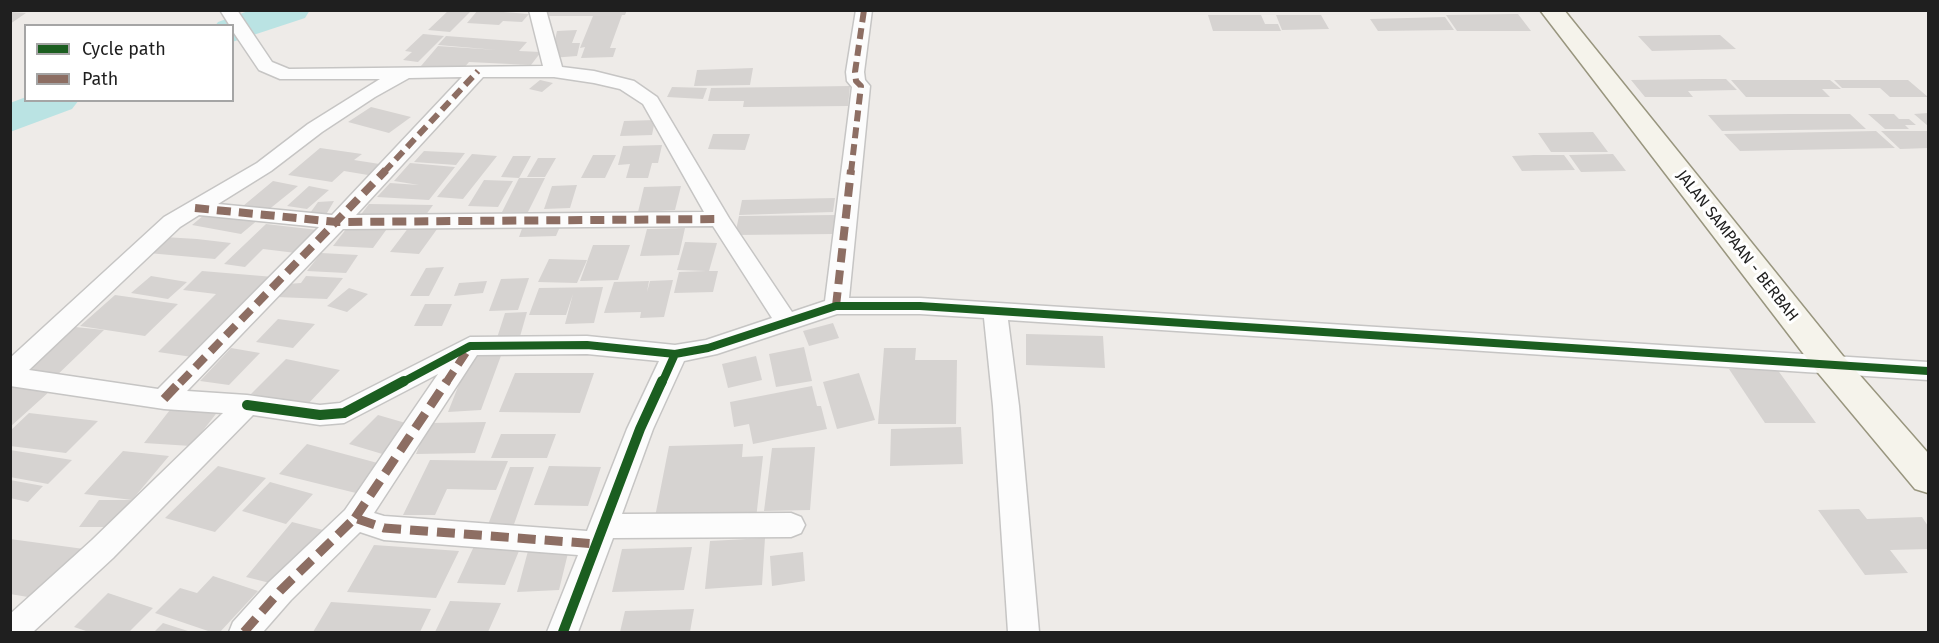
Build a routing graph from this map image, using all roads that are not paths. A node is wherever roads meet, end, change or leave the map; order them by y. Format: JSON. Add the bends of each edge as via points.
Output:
{"nodes":[{"id":1,"x":228,"y":10,"type":"edge"},
{"id":2,"x":537,"y":10,"type":"edge"},
{"id":3,"x":864,"y":10,"type":"edge"},
{"id":4,"x":1551,"y":10,"type":"edge"},
{"id":5,"x":478,"y":71,"type":"junction"},
{"id":6,"x":554,"y":72,"type":"junction"},
{"id":7,"x":404,"y":73,"type":"junction"},
{"id":8,"x":195,"y":208,"type":"junction"},
{"id":9,"x":719,"y":219,"type":"junction"},
{"id":10,"x":338,"y":222,"type":"junction"},
{"id":11,"x":836,"y":306,"type":"junction"},
{"id":12,"x":995,"y":312,"type":"junction"},
{"id":13,"x":786,"y":321,"type":"junction"},
{"id":14,"x":470,"y":346,"type":"junction"},
{"id":15,"x":675,"y":354,"type":"junction"},
{"id":16,"x":1831,"y":365,"type":"junction"},
{"id":17,"x":1929,"y":371,"type":"edge"},
{"id":18,"x":10,"y":375,"type":"edge"},
{"id":19,"x":164,"y":399,"type":"junction"},
{"id":20,"x":247,"y":405,"type":"junction"},
{"id":21,"x":1929,"y":477,"type":"edge"},
{"id":22,"x":355,"y":518,"type":"junction"},
{"id":23,"x":791,"y":525,"type":"dead end"},
{"id":24,"x":600,"y":535,"type":"junction"},
{"id":25,"x":12,"y":633,"type":"edge"},
{"id":26,"x":244,"y":633,"type":"edge"},
{"id":27,"x":563,"y":633,"type":"edge"},
{"id":28,"x":1023,"y":633,"type":"edge"}],
"edges":[{"from":1,"to":7,"type":"street","via":[[265,66],[286,75]]},
{"from":2,"to":6,"type":"street"},
{"from":3,"to":11,"type":"street","via":[[855,72],[861,86]]},
{"from":4,"to":16,"type":"main road","name":"JALAN SAMPAAN - BERBAH"},
{"from":5,"to":6,"type":"street"},
{"from":5,"to":7,"type":"street"},
{"from":5,"to":10,"type":"street"},
{"from":6,"to":9,"type":"street","via":[[627,85],[650,101]]},
{"from":7,"to":8,"type":"street"},
{"from":8,"to":10,"type":"street"},
{"from":8,"to":18,"type":"street","via":[[172,222]]},
{"from":9,"to":10,"type":"street"},
{"from":9,"to":13,"type":"street"},
{"from":10,"to":19,"type":"street"},
{"from":11,"to":12,"type":"street","via":[[920,306]]},
{"from":11,"to":13,"type":"street"},
{"from":12,"to":16,"type":"street"},
{"from":12,"to":28,"type":"street"},
{"from":13,"to":15,"type":"street","via":[[708,348]]},
{"from":14,"to":15,"type":"street","via":[[587,345]]},
{"from":14,"to":20,"type":"street","via":[[344,413],[320,415]]},
{"from":14,"to":22,"type":"street"},
{"from":15,"to":24,"type":"street","via":[[640,429]]},
{"from":16,"to":17,"type":"street"},
{"from":16,"to":21,"type":"main road","name":"JALAN SAMPAAN - BERBAH"},
{"from":18,"to":19,"type":"street"},
{"from":19,"to":20,"type":"street"},
{"from":20,"to":25,"type":"street","via":[[112,541]]},
{"from":22,"to":24,"type":"street","via":[[384,528],[471,537]]},
{"from":22,"to":26,"type":"street","via":[[280,591]]},
{"from":23,"to":24,"type":"street"},
{"from":24,"to":27,"type":"street"}]}
